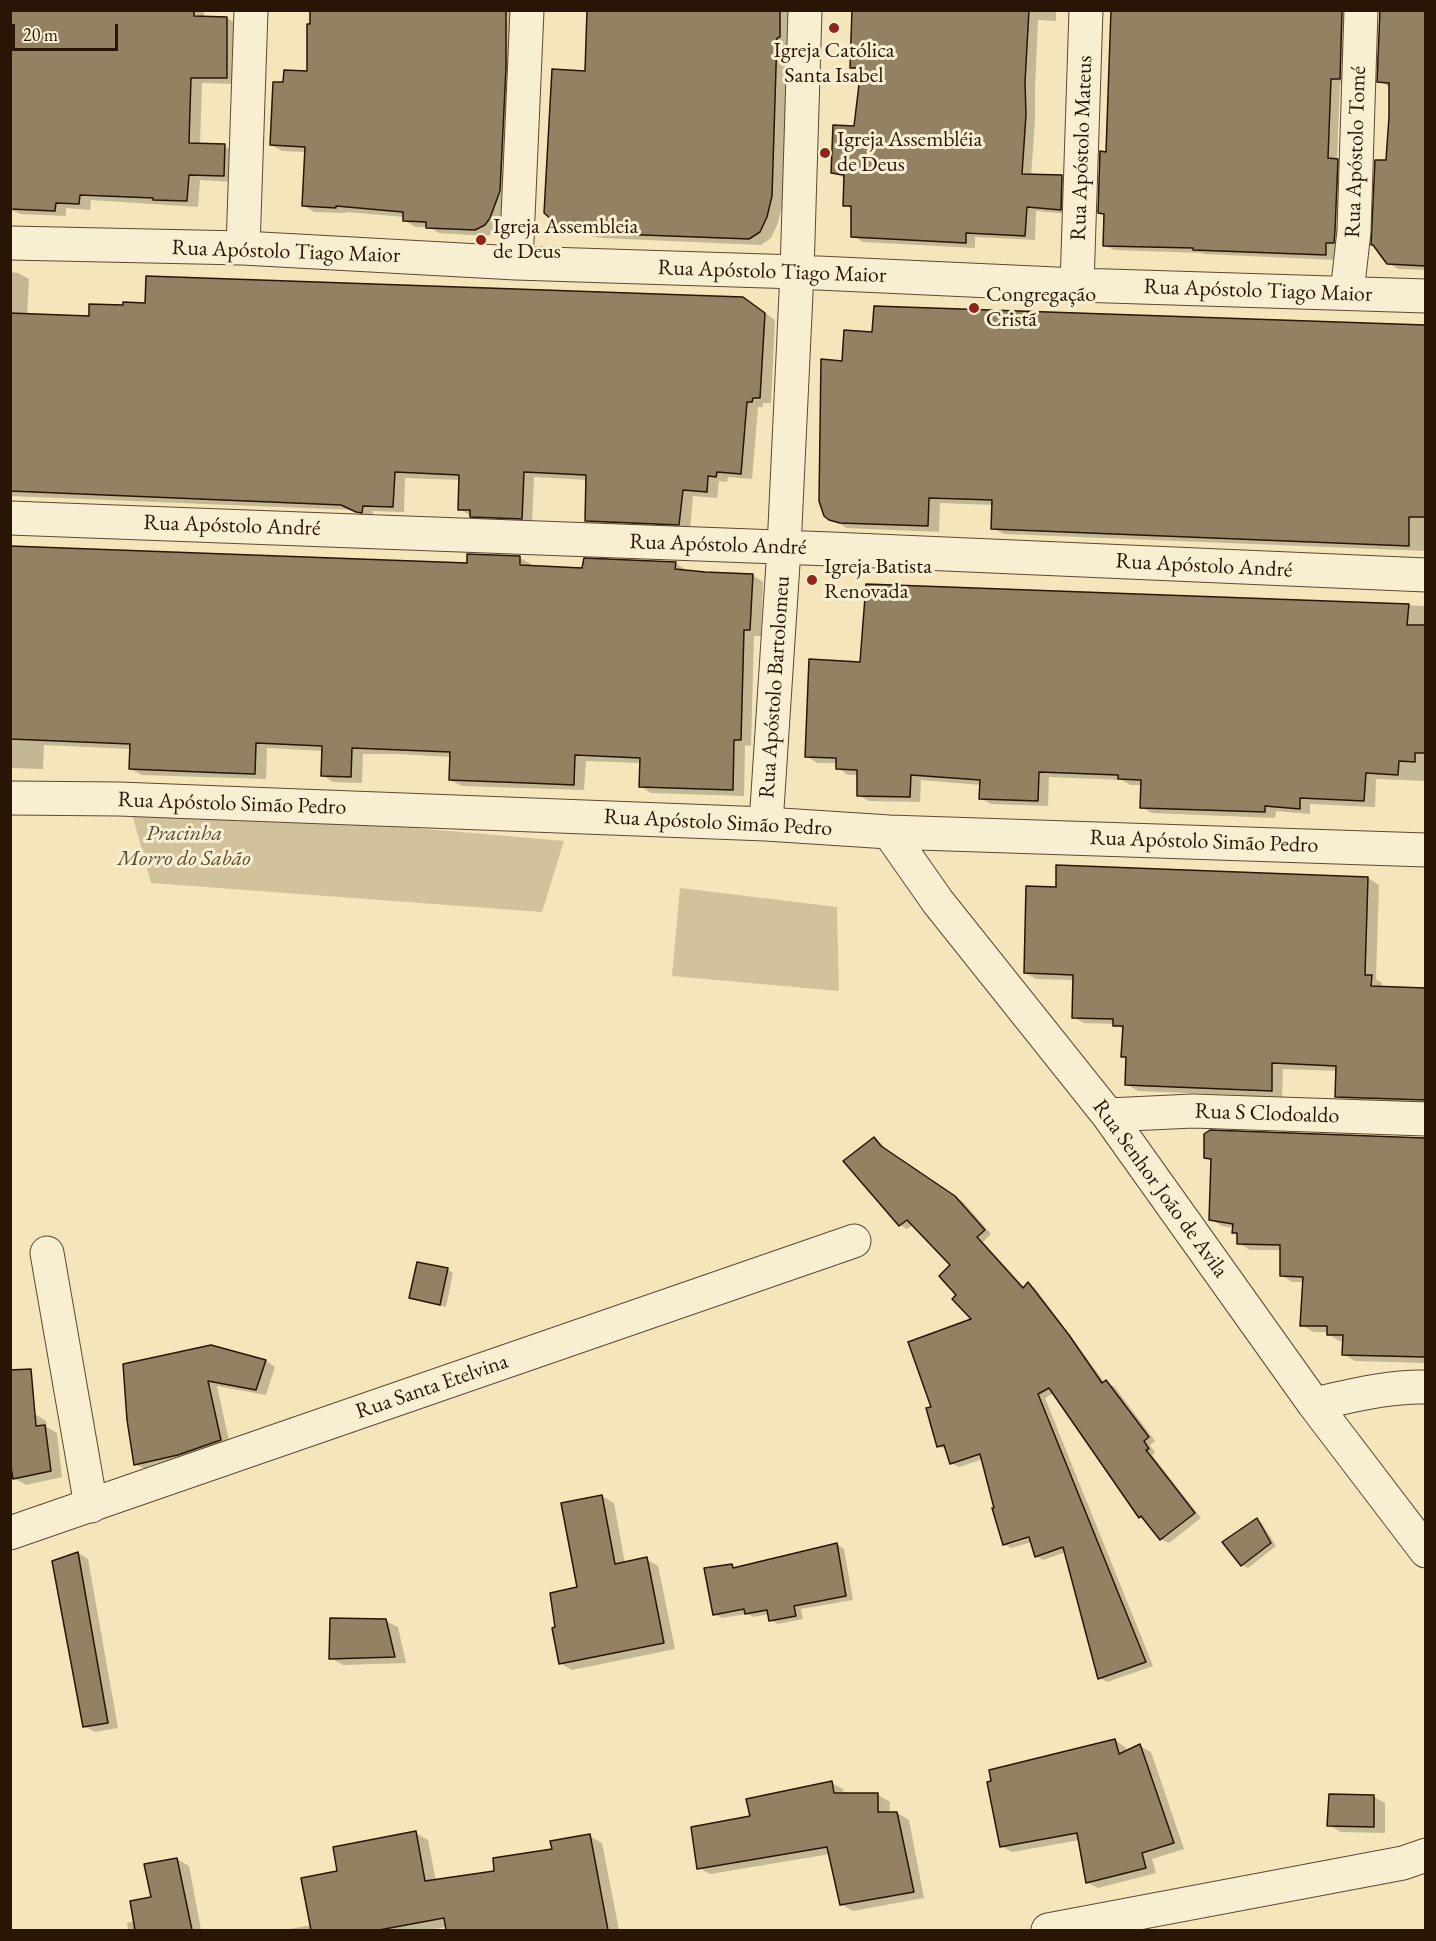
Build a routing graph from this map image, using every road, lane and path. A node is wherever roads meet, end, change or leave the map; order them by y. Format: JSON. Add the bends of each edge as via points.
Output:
{"nodes":[{"id":1,"x":251,"y":10,"type":"edge"},
{"id":2,"x":527,"y":10,"type":"edge"},
{"id":3,"x":806,"y":10,"type":"edge"},
{"id":4,"x":1086,"y":10,"type":"edge"},
{"id":5,"x":1361,"y":10,"type":"edge"},
{"id":6,"x":10,"y":243,"type":"edge"},
{"id":7,"x":243,"y":248,"type":"junction"},
{"id":8,"x":516,"y":263,"type":"junction"},
{"id":9,"x":797,"y":272,"type":"junction"},
{"id":10,"x":1077,"y":285,"type":"junction"},
{"id":11,"x":1347,"y":293,"type":"junction"},
{"id":12,"x":1425,"y":296,"type":"edge"},
{"id":13,"x":10,"y":518,"type":"edge"},
{"id":14,"x":784,"y":548,"type":"junction"},
{"id":15,"x":1425,"y":575,"type":"edge"},
{"id":16,"x":10,"y":798,"type":"edge"},
{"id":17,"x":766,"y":824,"type":"junction"},
{"id":18,"x":889,"y":832,"type":"junction"},
{"id":19,"x":1425,"y":850,"type":"edge"},
{"id":20,"x":1108,"y":1115,"type":"junction"},
{"id":21,"x":1425,"y":1119,"type":"edge"},
{"id":22,"x":854,"y":1240,"type":"dead end"},
{"id":23,"x":47,"y":1253,"type":"dead end"},
{"id":24,"x":1425,"y":1387,"type":"edge"},
{"id":25,"x":1314,"y":1404,"type":"junction"},
{"id":26,"x":91,"y":1506,"type":"junction"},
{"id":27,"x":10,"y":1533,"type":"edge"},
{"id":28,"x":1425,"y":1551,"type":"edge"},
{"id":29,"x":1425,"y":1855,"type":"edge"},
{"id":30,"x":1048,"y":1930,"type":"edge"}],
"edges":[{"from":1,"to":7,"type":"street"},
{"from":2,"to":8,"type":"street"},
{"from":3,"to":9,"type":"street","name":"Rua Apóstolo Bartolomeu"},
{"from":4,"to":10,"type":"street","name":"Rua Apóstolo Mateus"},
{"from":5,"to":11,"type":"street","name":"Rua Apóstolo Tomé","via":[[1354,231]]},
{"from":6,"to":7,"type":"street","name":"Rua Apóstolo Tiago Maior"},
{"from":7,"to":8,"type":"street","name":"Rua Apóstolo Tiago Maior"},
{"from":8,"to":9,"type":"street","name":"Rua Apóstolo Tiago Maior"},
{"from":9,"to":10,"type":"street","name":"Rua Apóstolo Tiago Maior"},
{"from":9,"to":14,"type":"street","name":"Rua Apóstolo Bartolomeu"},
{"from":10,"to":11,"type":"street","name":"Rua Apóstolo Tiago Maior"},
{"from":11,"to":12,"type":"street","name":"Rua Apóstolo Tiago Maior"},
{"from":13,"to":14,"type":"street","name":"Rua Apóstolo André"},
{"from":14,"to":15,"type":"street","name":"Rua Apóstolo André"},
{"from":14,"to":17,"type":"street","name":"Rua Apóstolo Bartolomeu"},
{"from":16,"to":17,"type":"street","name":"Rua Apóstolo Simão Pedro"},
{"from":17,"to":18,"type":"street","name":"Rua Apóstolo Simão Pedro"},
{"from":18,"to":19,"type":"street","name":"Rua Apóstolo Simão Pedro"},
{"from":18,"to":20,"type":"street","name":"Rua Senhor João de Avila","via":[[938,902]]},
{"from":20,"to":21,"type":"street","name":"Rua S Clodoaldo","via":[[1192,1111]]},
{"from":20,"to":25,"type":"street","name":"Rua Senhor João de Avila"},
{"from":22,"to":26,"type":"street","name":"Rua Santa Etelvina"},
{"from":23,"to":26,"type":"street"},
{"from":24,"to":25,"type":"street","via":[[1406,1386]]},
{"from":25,"to":28,"type":"street","name":"Rua Senhor João de Avila"},
{"from":26,"to":27,"type":"street","name":"Rua Santa Etelvina"},
{"from":29,"to":30,"type":"street","via":[[1403,1863]]}]}
